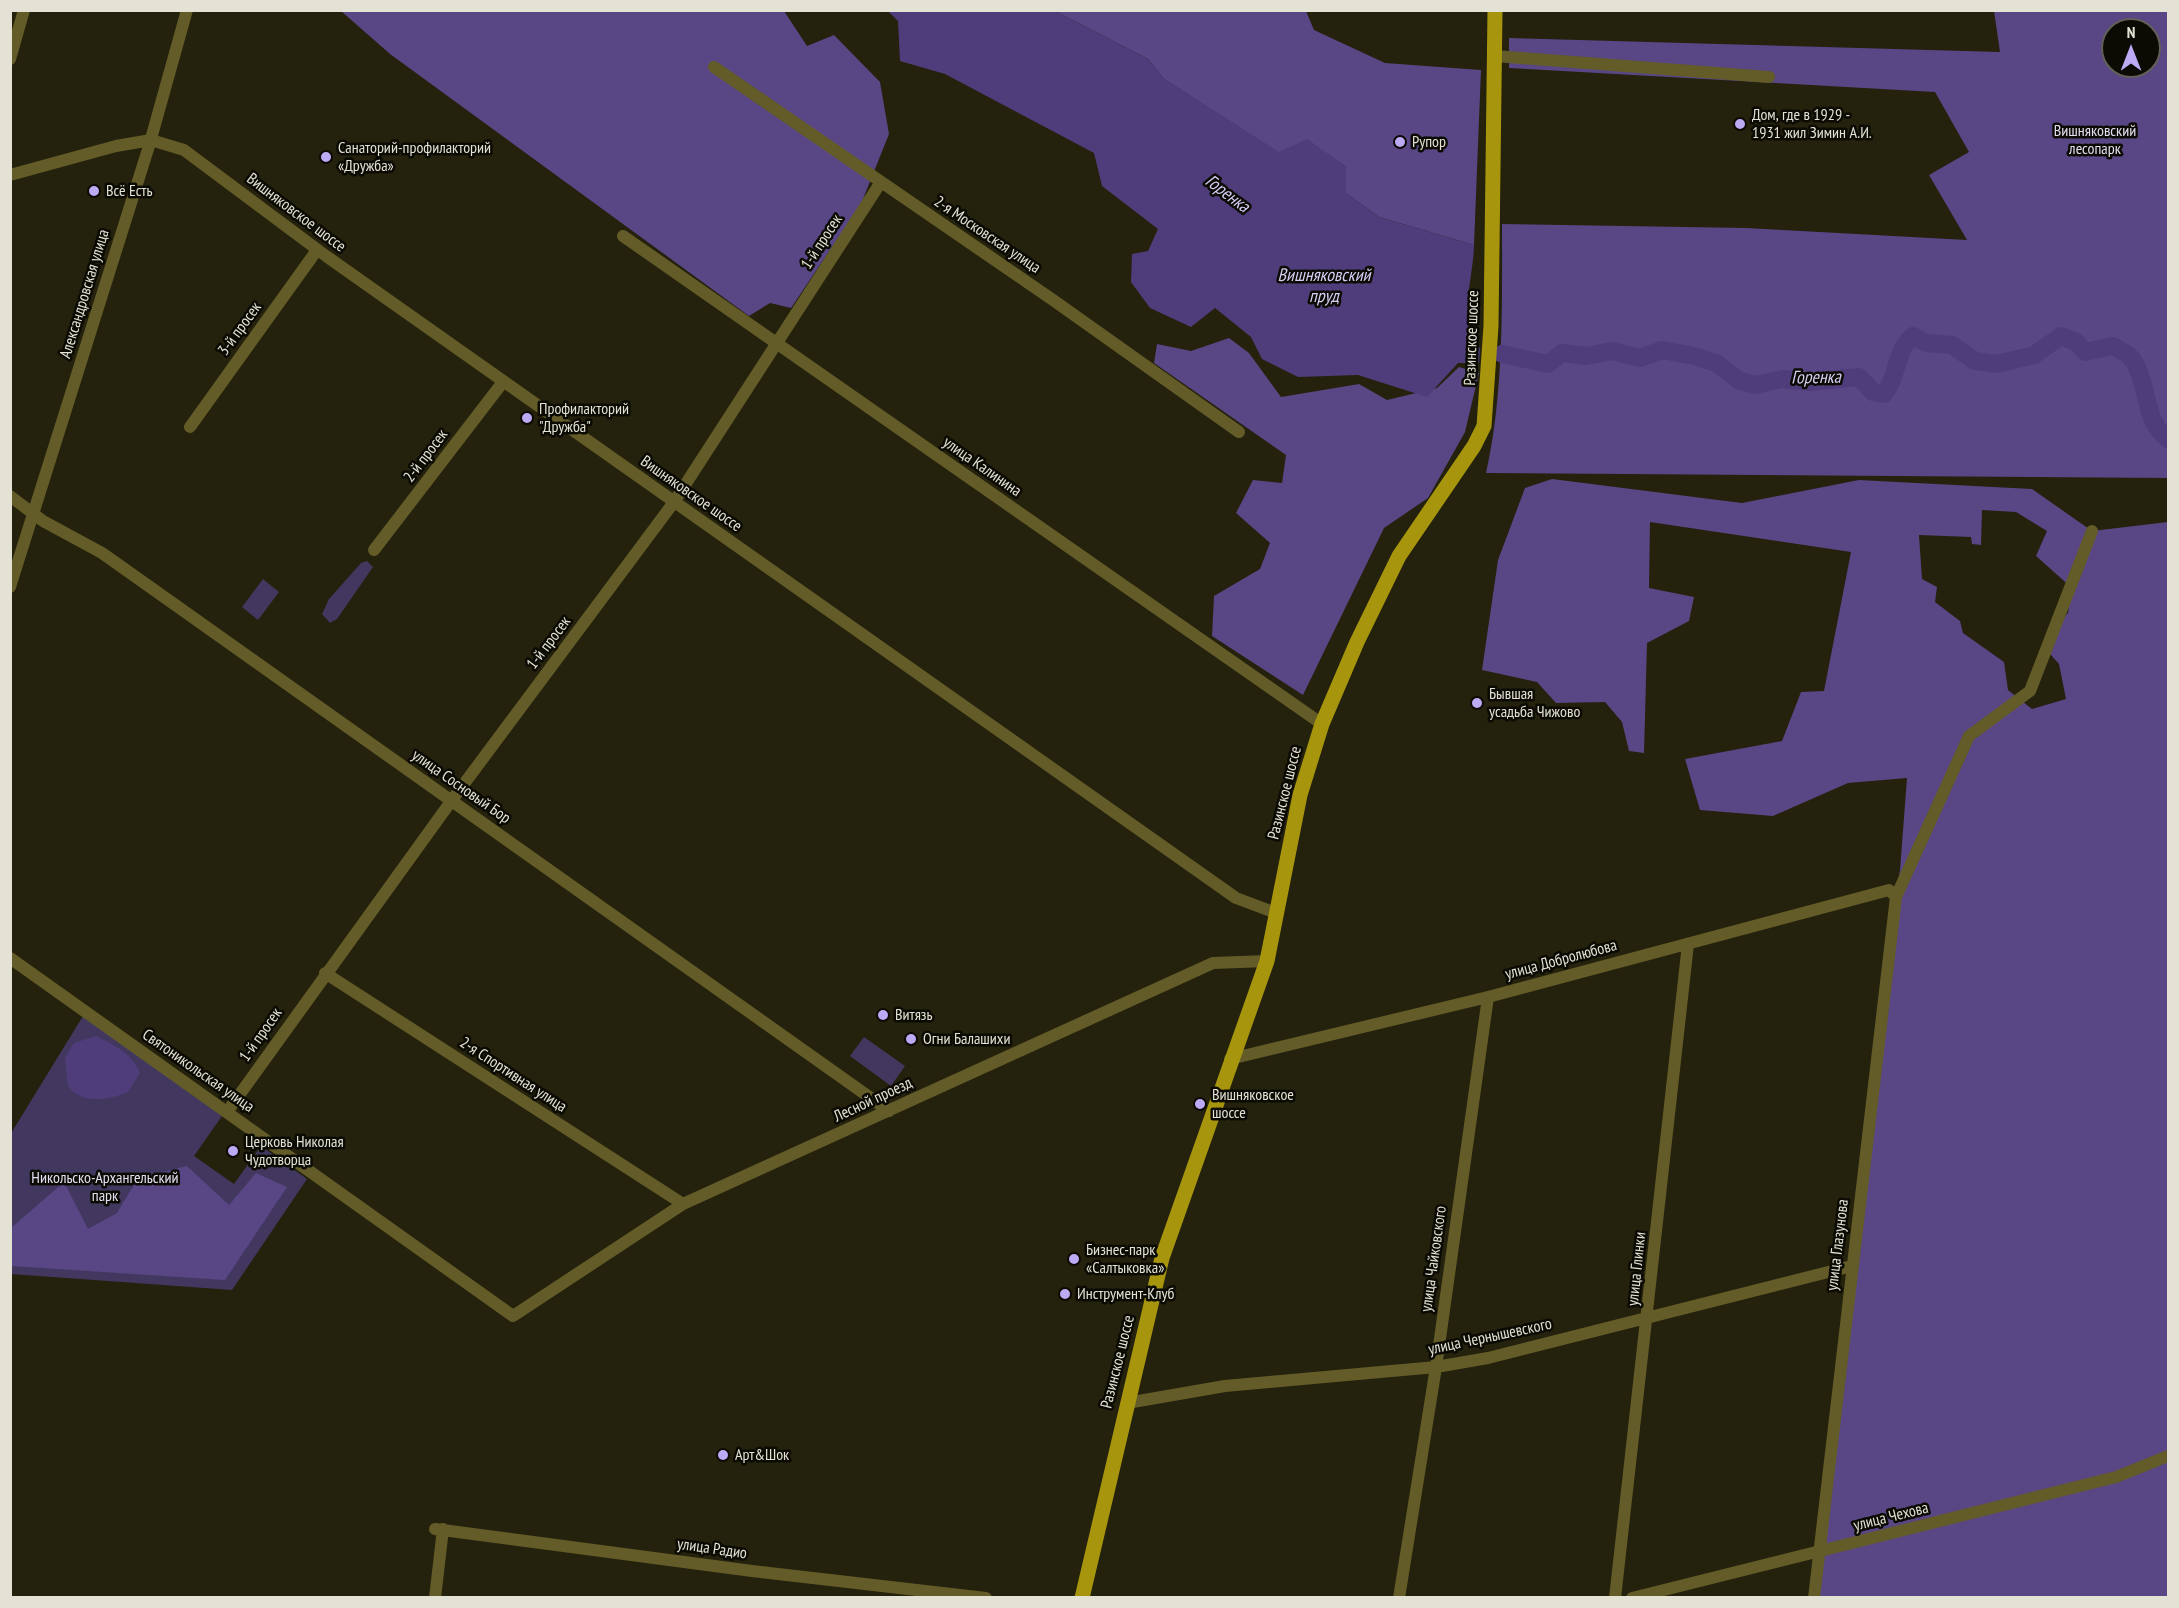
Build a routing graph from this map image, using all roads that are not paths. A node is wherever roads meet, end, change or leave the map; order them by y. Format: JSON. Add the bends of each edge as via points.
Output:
{"nodes":[{"id":1,"x":24,"y":10,"type":"edge"},
{"id":2,"x":188,"y":10,"type":"edge"},
{"id":3,"x":1495,"y":10,"type":"edge"},
{"id":4,"x":1495,"y":56,"type":"junction"},
{"id":5,"x":10,"y":58,"type":"edge"},
{"id":6,"x":714,"y":67,"type":"dead end"},
{"id":7,"x":1769,"y":77,"type":"dead end"},
{"id":8,"x":151,"y":140,"type":"junction"},
{"id":9,"x":10,"y":175,"type":"edge"},
{"id":10,"x":881,"y":182,"type":"junction"},
{"id":11,"x":623,"y":236,"type":"dead end"},
{"id":12,"x":317,"y":250,"type":"junction"},
{"id":13,"x":776,"y":342,"type":"junction"},
{"id":14,"x":503,"y":382,"type":"junction"},
{"id":15,"x":190,"y":427,"type":"dead end"},
{"id":16,"x":1239,"y":432,"type":"dead end"},
{"id":17,"x":10,"y":496,"type":"edge"},
{"id":18,"x":674,"y":502,"type":"junction"},
{"id":19,"x":33,"y":514,"type":"junction"},
{"id":20,"x":2092,"y":531,"type":"dead end"},
{"id":21,"x":374,"y":550,"type":"dead end"},
{"id":22,"x":10,"y":587,"type":"edge"},
{"id":23,"x":1322,"y":724,"type":"junction"},
{"id":24,"x":452,"y":800,"type":"junction"},
{"id":25,"x":1896,"y":897,"type":"junction"},
{"id":26,"x":1276,"y":913,"type":"junction"},
{"id":27,"x":1688,"y":944,"type":"junction"},
{"id":28,"x":10,"y":958,"type":"edge"},
{"id":29,"x":1267,"y":961,"type":"junction"},
{"id":30,"x":326,"y":973,"type":"junction"},
{"id":31,"x":1488,"y":997,"type":"junction"},
{"id":32,"x":1230,"y":1059,"type":"junction"},
{"id":33,"x":889,"y":1110,"type":"junction"},
{"id":34,"x":227,"y":1112,"type":"junction"},
{"id":35,"x":683,"y":1204,"type":"junction"},
{"id":36,"x":1852,"y":1266,"type":"junction"},
{"id":37,"x":513,"y":1316,"type":"joint"},
{"id":38,"x":1648,"y":1318,"type":"junction"},
{"id":39,"x":1436,"y":1367,"type":"junction"},
{"id":40,"x":1127,"y":1403,"type":"junction"},
{"id":41,"x":2169,"y":1456,"type":"edge"},
{"id":42,"x":1818,"y":1552,"type":"junction"},
{"id":43,"x":435,"y":1598,"type":"edge"},
{"id":44,"x":986,"y":1598,"type":"edge"},
{"id":45,"x":1082,"y":1598,"type":"edge"},
{"id":46,"x":1399,"y":1598,"type":"edge"},
{"id":47,"x":1615,"y":1598,"type":"edge"},
{"id":48,"x":1632,"y":1598,"type":"edge"},
{"id":49,"x":1814,"y":1598,"type":"edge"}],
"edges":[{"from":1,"to":5,"type":"street"},
{"from":2,"to":8,"type":"street","name":"Александровская улица"},
{"from":3,"to":4,"type":"main road","name":"Разинское шоссе"},
{"from":4,"to":7,"type":"street"},
{"from":4,"to":23,"type":"main road","name":"Разинское шоссе","via":[[1491,326],[1484,426],[1399,556]]},
{"from":6,"to":10,"type":"street","name":"2-я Московская улица"},
{"from":8,"to":9,"type":"street","name":"Вишняковское шоссе"},
{"from":8,"to":12,"type":"street","name":"Вишняковское шоссе","via":[[184,150]]},
{"from":8,"to":19,"type":"street","name":"Александровская улица"},
{"from":10,"to":13,"type":"street","name":"1-й просек"},
{"from":10,"to":16,"type":"street","name":"2-я Московская улица"},
{"from":11,"to":13,"type":"street","name":"улица Калинина"},
{"from":12,"to":14,"type":"street","name":"Вишняковское шоссе"},
{"from":12,"to":15,"type":"street","name":"3-й просек"},
{"from":13,"to":18,"type":"street","name":"1-й просек"},
{"from":13,"to":23,"type":"street","name":"улица Калинина"},
{"from":14,"to":18,"type":"street","name":"Вишняковское шоссе"},
{"from":14,"to":21,"type":"street","name":"2-й просек"},
{"from":17,"to":19,"type":"street","name":"улица Сосновый Бор"},
{"from":18,"to":24,"type":"street","name":"1-й просек"},
{"from":18,"to":26,"type":"street","name":"Вишняковское шоссе","via":[[1236,898]]},
{"from":19,"to":22,"type":"street","name":"Александровская улица"},
{"from":19,"to":24,"type":"street","name":"улица Сосновый Бор","via":[[102,553]]},
{"from":20,"to":25,"type":"street","name":"улица Глазунова","via":[[2030,691],[1969,736]]},
{"from":23,"to":26,"type":"main road","name":"Разинское шоссе","via":[[1300,795]]},
{"from":24,"to":30,"type":"street","name":"1-й просек"},
{"from":24,"to":33,"type":"street","name":"улица Сосновый Бор"},
{"from":25,"to":27,"type":"street","name":"улица Добролюбова","via":[[1889,890]]},
{"from":25,"to":36,"type":"street","name":"улица Глазунова"},
{"from":26,"to":29,"type":"main road","name":"Разинское шоссе"},
{"from":27,"to":31,"type":"street","name":"улица Добролюбова"},
{"from":27,"to":38,"type":"street","name":"улица Глинки"},
{"from":28,"to":34,"type":"street","name":"Святоникольская улица"},
{"from":29,"to":32,"type":"main road","name":"Разинское шоссе"},
{"from":29,"to":33,"type":"street","name":"Лесной проезд","via":[[1213,963]]},
{"from":30,"to":34,"type":"street","name":"1-й просек"},
{"from":30,"to":35,"type":"street","name":"2-я Спортивная улица"},
{"from":31,"to":32,"type":"street","name":"улица Добролюбова"},
{"from":31,"to":39,"type":"street","name":"улица Чайковского"},
{"from":32,"to":40,"type":"main road","name":"Разинское шоссе","via":[[1162,1258]]},
{"from":33,"to":35,"type":"street","name":"Лесной проезд"},
{"from":34,"to":37,"type":"street","name":"Святоникольская улица"},
{"from":35,"to":37,"type":"street","name":"Лесной проезд"},
{"from":36,"to":38,"type":"street","name":"улица Чернышевского"},
{"from":36,"to":42,"type":"street","name":"улица Глазунова"},
{"from":38,"to":39,"type":"street","name":"улица Чернышевского"},
{"from":38,"to":47,"type":"street","name":"улица Глинки"},
{"from":39,"to":40,"type":"street","name":"улица Чернышевского","via":[[1225,1386]]},
{"from":39,"to":46,"type":"street","name":"улица Чайковского"},
{"from":40,"to":45,"type":"main road","name":"Разинское шоссе"},
{"from":41,"to":42,"type":"street","name":"улица Чехова","via":[[2116,1477]]},
{"from":42,"to":48,"type":"street","name":"улица Чехова"},
{"from":42,"to":49,"type":"street","name":"улица Глазунова"},
{"from":43,"to":44,"type":"street","name":"улица Радио","via":[[439,1529]]}]}
